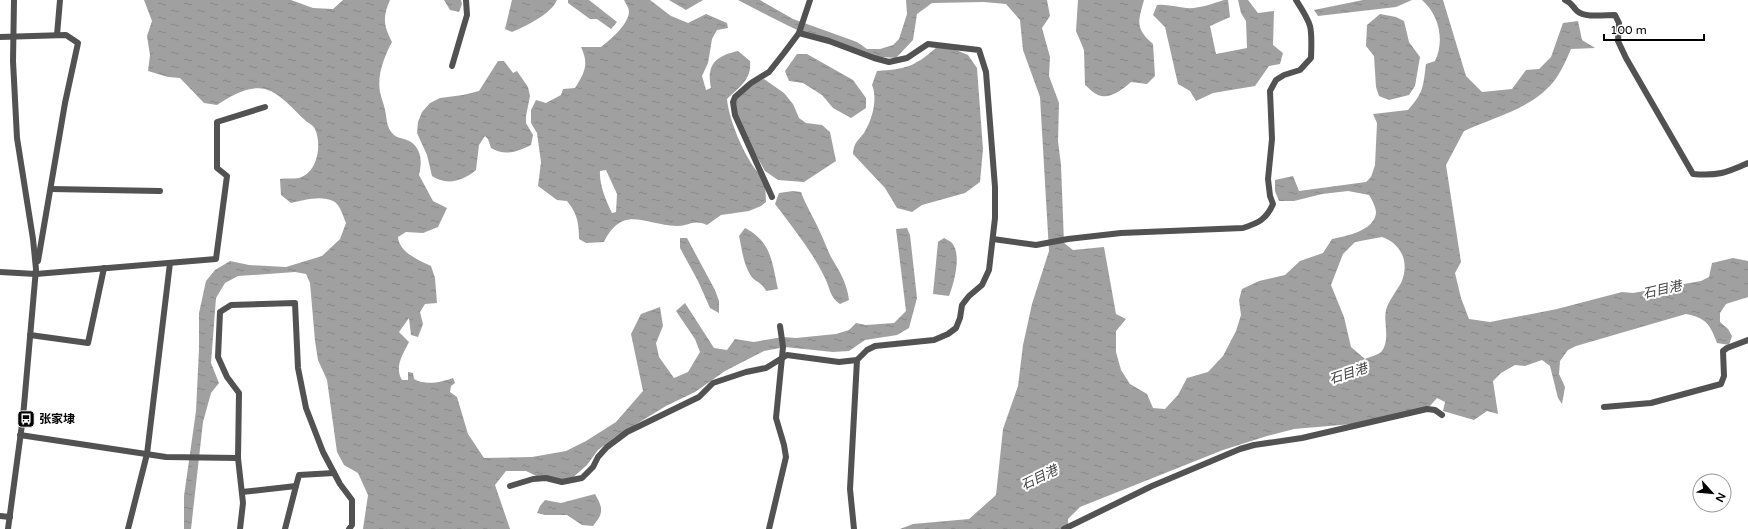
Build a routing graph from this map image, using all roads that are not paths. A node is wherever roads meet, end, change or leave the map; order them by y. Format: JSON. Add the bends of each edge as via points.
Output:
{"nodes":[{"id":1,"x":14,"y":0,"type":"edge"},
{"id":2,"x":60,"y":0,"type":"edge"},
{"id":3,"x":466,"y":0,"type":"edge"},
{"id":4,"x":810,"y":0,"type":"edge"},
{"id":5,"x":1296,"y":0,"type":"edge"},
{"id":6,"x":1565,"y":0,"type":"edge"},
{"id":7,"x":799,"y":33,"type":"junction"},
{"id":8,"x":57,"y":35,"type":"junction"},
{"id":9,"x":0,"y":37,"type":"edge"},
{"id":10,"x":13,"y":38,"type":"junction"},
{"id":11,"x":452,"y":66,"type":"dead end"},
{"id":12,"x":265,"y":107,"type":"dead end"},
{"id":13,"x":1748,"y":163,"type":"edge"},
{"id":14,"x":51,"y":189,"type":"junction"},
{"id":15,"x":160,"y":191,"type":"dead end"},
{"id":16,"x":772,"y":197,"type":"dead end"},
{"id":17,"x":993,"y":239,"type":"junction"},
{"id":18,"x":170,"y":263,"type":"junction"},
{"id":19,"x":104,"y":268,"type":"junction"},
{"id":20,"x":36,"y":271,"type":"junction"},
{"id":21,"x":0,"y":272,"type":"edge"},
{"id":22,"x":780,"y":326,"type":"dead end"},
{"id":23,"x":30,"y":335,"type":"junction"},
{"id":24,"x":1748,"y":340,"type":"edge"},
{"id":25,"x":782,"y":358,"type":"junction"},
{"id":26,"x":857,"y":360,"type":"junction"},
{"id":27,"x":1604,"y":406,"type":"dead end"},
{"id":28,"x":1442,"y":415,"type":"dead end"},
{"id":29,"x":20,"y":435,"type":"junction"},
{"id":30,"x":147,"y":454,"type":"junction"},
{"id":31,"x":238,"y":458,"type":"junction"},
{"id":32,"x":334,"y":473,"type":"junction"},
{"id":33,"x":296,"y":486,"type":"junction"},
{"id":34,"x":510,"y":486,"type":"dead end"},
{"id":35,"x":242,"y":492,"type":"junction"},
{"id":36,"x":0,"y":516,"type":"edge"},
{"id":37,"x":10,"y":517,"type":"junction"},
{"id":38,"x":8,"y":529,"type":"edge"},
{"id":39,"x":128,"y":529,"type":"edge"},
{"id":40,"x":240,"y":529,"type":"edge"},
{"id":41,"x":285,"y":529,"type":"edge"},
{"id":42,"x":350,"y":529,"type":"edge"},
{"id":43,"x":769,"y":529,"type":"edge"},
{"id":44,"x":854,"y":529,"type":"edge"},
{"id":45,"x":1064,"y":529,"type":"edge"}],
"edges":[{"from":1,"to":10,"type":"street"},
{"from":2,"to":8,"type":"street"},
{"from":3,"to":11,"type":"street","via":[[467,15]]},
{"from":4,"to":7,"type":"street"},
{"from":5,"to":17,"type":"street","via":[[1310,21],[1311,58],[1300,70],[1276,80],[1270,91],[1272,139],[1268,179],[1273,204],[1269,214],[1256,224],[1242,228],[1121,233],[1036,245]]},
{"from":6,"to":13,"type":"street","via":[[1584,15],[1615,15],[1619,23],[1618,41],[1626,58],[1693,174],[1724,174]]},
{"from":7,"to":16,"type":"street","via":[[769,72],[742,90],[733,102],[735,115]]},
{"from":7,"to":17,"type":"street","via":[[889,62],[907,58],[928,44],[979,50],[986,72],[992,144],[995,187]]},
{"from":8,"to":10,"type":"street"},
{"from":8,"to":14,"type":"street","via":[[66,35],[78,43]]},
{"from":9,"to":10,"type":"street"},
{"from":10,"to":20,"type":"street","via":[[17,138]]},
{"from":12,"to":18,"type":"street","via":[[217,122],[216,168],[227,176],[216,259]]},
{"from":14,"to":15,"type":"street"},
{"from":14,"to":20,"type":"street"},
{"from":17,"to":26,"type":"street","via":[[989,270],[982,285],[962,305],[956,328],[934,340],[875,346]]},
{"from":18,"to":19,"type":"street"},
{"from":18,"to":30,"type":"street"},
{"from":19,"to":20,"type":"street"},
{"from":19,"to":23,"type":"street","via":[[88,343]]},
{"from":20,"to":21,"type":"street"},
{"from":20,"to":23,"type":"street"},
{"from":22,"to":25,"type":"street"},
{"from":23,"to":29,"type":"street"},
{"from":24,"to":27,"type":"street","via":[[1723,351],[1724,376],[1721,384],[1651,403]]},
{"from":25,"to":26,"type":"street","via":[[787,355],[840,362]]},
{"from":25,"to":34,"type":"street","via":[[766,368],[713,383],[699,397],[627,432],[607,447],[582,478],[562,482],[546,478],[533,479]]},
{"from":25,"to":43,"type":"street","via":[[776,418],[786,457]]},
{"from":26,"to":44,"type":"street","via":[[850,488]]},
{"from":28,"to":45,"type":"street","via":[[1435,410],[1427,409],[1302,438],[1240,448],[1152,486]]},
{"from":29,"to":30,"type":"street"},
{"from":29,"to":37,"type":"street"},
{"from":30,"to":31,"type":"street","via":[[166,457]]},
{"from":30,"to":39,"type":"street"},
{"from":31,"to":32,"type":"street","via":[[239,393],[227,377],[218,357],[220,312],[231,305],[295,303],[298,368],[306,408]]},
{"from":31,"to":35,"type":"street"},
{"from":32,"to":33,"type":"street","via":[[299,475]]},
{"from":32,"to":42,"type":"street","via":[[352,500]]},
{"from":33,"to":35,"type":"street"},
{"from":33,"to":41,"type":"street"},
{"from":35,"to":40,"type":"street"},
{"from":36,"to":37,"type":"street"},
{"from":37,"to":38,"type":"street"}]}
